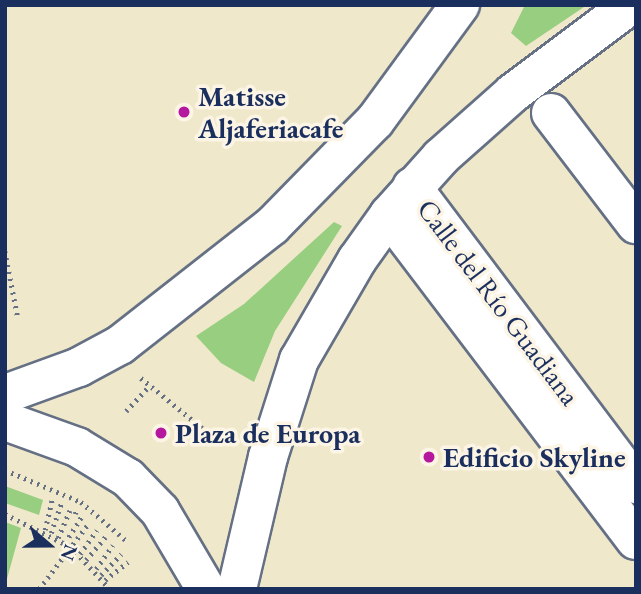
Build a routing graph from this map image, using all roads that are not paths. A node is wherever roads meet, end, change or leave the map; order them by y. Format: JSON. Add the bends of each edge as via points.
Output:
{"nodes":[{"id":1,"x":460,"y":5,"type":"edge"},
{"id":2,"x":630,"y":5,"type":"edge"},
{"id":3,"x":551,"y":113,"type":"dead end"},
{"id":4,"x":400,"y":201,"type":"junction"},
{"id":5,"x":636,"y":224,"type":"edge"},
{"id":6,"x":5,"y":394,"type":"edge"},
{"id":7,"x":5,"y":421,"type":"edge"},
{"id":8,"x":636,"y":484,"type":"edge"},
{"id":9,"x":636,"y":540,"type":"edge"},
{"id":10,"x":206,"y":589,"type":"edge"},
{"id":11,"x":237,"y":589,"type":"edge"}],
"edges":[{"from":1,"to":6,"type":"street","via":[[375,121],[272,226],[120,345],[79,367]]},
{"from":2,"to":4,"type":"street","via":[[495,109]]},
{"from":3,"to":5,"type":"street"},
{"from":4,"to":8,"type":"street","name":"Calle del Río Guadiana"},
{"from":4,"to":9,"type":"street","name":"Calle del Río Guadiana"},
{"from":4,"to":11,"type":"street","via":[[327,307],[299,360],[268,457]]},
{"from":7,"to":10,"type":"street","via":[[77,447],[128,478],[160,510]]}]}
